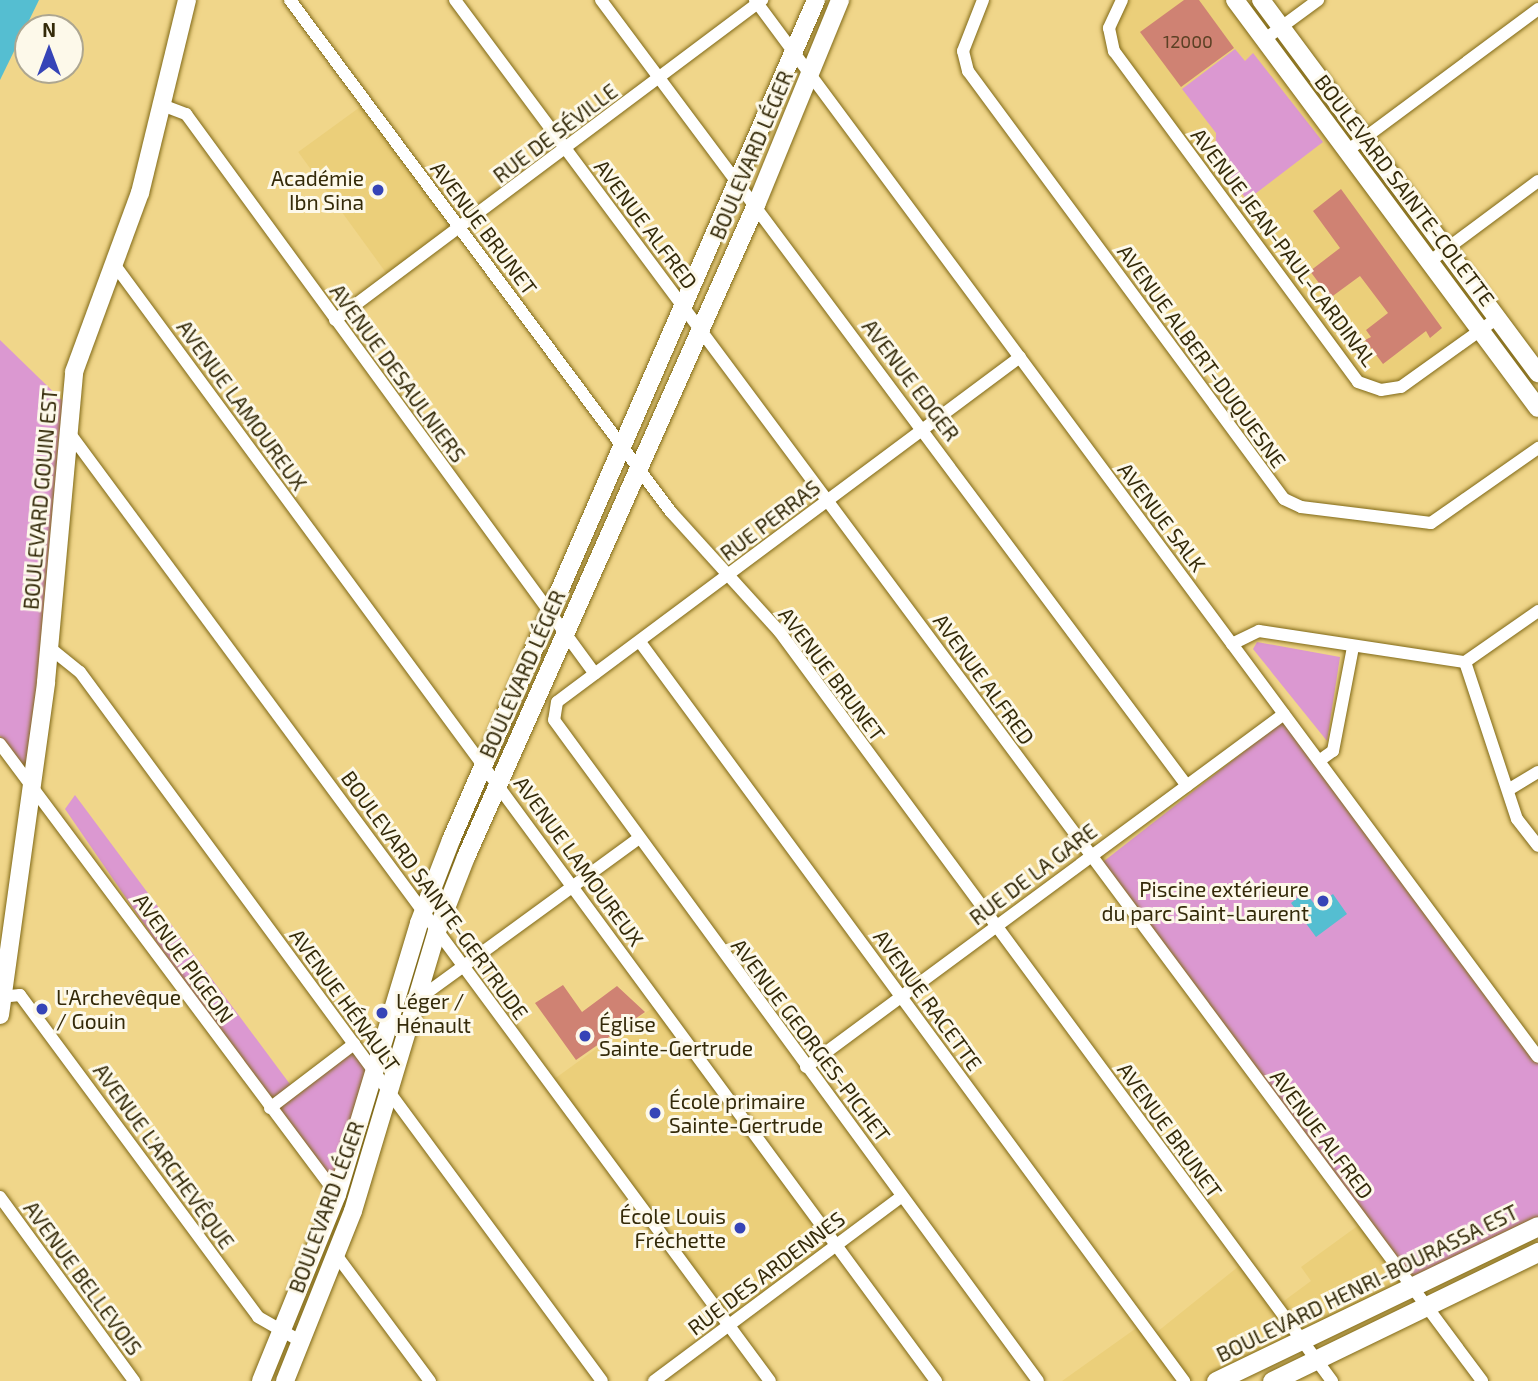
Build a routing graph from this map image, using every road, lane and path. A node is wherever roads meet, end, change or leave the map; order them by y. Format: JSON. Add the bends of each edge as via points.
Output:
{"nodes":[{"id":1,"x":187,"y":0,"type":"edge"},
{"id":2,"x":290,"y":0,"type":"edge"},
{"id":3,"x":455,"y":0,"type":"edge"},
{"id":4,"x":601,"y":0,"type":"edge"},
{"id":5,"x":817,"y":0,"type":"edge"},
{"id":6,"x":840,"y":0,"type":"edge"},
{"id":7,"x":982,"y":0,"type":"edge"},
{"id":8,"x":1122,"y":0,"type":"edge"},
{"id":9,"x":1235,"y":0,"type":"edge"},
{"id":10,"x":1261,"y":0,"type":"edge"},
{"id":11,"x":1318,"y":0,"type":"edge"},
{"id":12,"x":758,"y":1,"type":"edge"},
{"id":13,"x":1538,"y":9,"type":"edge"},
{"id":14,"x":1281,"y":27,"type":"junction"},
{"id":15,"x":1265,"y":39,"type":"junction"},
{"id":16,"x":795,"y":54,"type":"junction"},
{"id":17,"x":810,"y":74,"type":"junction"},
{"id":18,"x":660,"y":79,"type":"junction"},
{"id":19,"x":162,"y":105,"type":"junction"},
{"id":20,"x":1363,"y":139,"type":"junction"},
{"id":21,"x":566,"y":149,"type":"junction"},
{"id":22,"x":1347,"y":151,"type":"junction"},
{"id":23,"x":1538,"y":181,"type":"edge"},
{"id":24,"x":741,"y":182,"type":"junction"},
{"id":25,"x":756,"y":205,"type":"junction"},
{"id":26,"x":459,"y":228,"type":"junction"},
{"id":27,"x":1445,"y":250,"type":"junction"},
{"id":28,"x":1429,"y":262,"type":"junction"},
{"id":29,"x":114,"y":264,"type":"junction"},
{"id":30,"x":686,"y":308,"type":"junction"},
{"id":31,"x":1496,"y":319,"type":"junction"},
{"id":32,"x":335,"y":320,"type":"junction"},
{"id":33,"x":700,"y":328,"type":"junction"},
{"id":34,"x":1480,"y":330,"type":"junction"},
{"id":35,"x":1020,"y":357,"type":"junction"},
{"id":36,"x":1538,"y":373,"type":"edge"},
{"id":37,"x":1538,"y":408,"type":"edge"},
{"id":38,"x":68,"y":431,"type":"junction"},
{"id":39,"x":925,"y":431,"type":"junction"},
{"id":40,"x":623,"y":448,"type":"junction"},
{"id":41,"x":1538,"y":448,"type":"edge"},
{"id":42,"x":638,"y":469,"type":"junction"},
{"id":43,"x":829,"y":500,"type":"junction"},
{"id":44,"x":728,"y":576,"type":"junction"},
{"id":45,"x":550,"y":611,"type":"junction"},
{"id":46,"x":1538,"y":611,"type":"edge"},
{"id":47,"x":566,"y":633,"type":"junction"},
{"id":48,"x":640,"y":642,"type":"junction"},
{"id":49,"x":1232,"y":644,"type":"junction"},
{"id":50,"x":1353,"y":647,"type":"junction"},
{"id":51,"x":50,"y":648,"type":"junction"},
{"id":52,"x":1465,"y":662,"type":"junction"},
{"id":53,"x":595,"y":674,"type":"junction"},
{"id":54,"x":1284,"y":713,"type":"junction"},
{"id":55,"x":554,"y":720,"type":"joint"},
{"id":56,"x":0,"y":744,"type":"edge"},
{"id":57,"x":1319,"y":761,"type":"junction"},
{"id":58,"x":483,"y":764,"type":"junction"},
{"id":59,"x":1538,"y":772,"type":"edge"},
{"id":60,"x":498,"y":784,"type":"junction"},
{"id":61,"x":1187,"y":786,"type":"junction"},
{"id":62,"x":34,"y":788,"type":"junction"},
{"id":63,"x":1508,"y":790,"type":"junction"},
{"id":64,"x":638,"y":839,"type":"junction"},
{"id":65,"x":1538,"y":846,"type":"edge"},
{"id":66,"x":1090,"y":855,"type":"junction"},
{"id":67,"x":573,"y":886,"type":"junction"},
{"id":68,"x":423,"y":913,"type":"junction"},
{"id":69,"x":997,"y":926,"type":"junction"},
{"id":70,"x":437,"y":931,"type":"junction"},
{"id":71,"x":464,"y":967,"type":"junction"},
{"id":72,"x":1,"y":997,"type":"edge"},
{"id":73,"x":901,"y":997,"type":"junction"},
{"id":74,"x":417,"y":1000,"type":"junction"},
{"id":75,"x":0,"y":1016,"type":"edge"},
{"id":76,"x":354,"y":1044,"type":"junction"},
{"id":77,"x":1538,"y":1056,"type":"edge"},
{"id":78,"x":806,"y":1067,"type":"junction"},
{"id":79,"x":374,"y":1073,"type":"junction"},
{"id":80,"x":390,"y":1093,"type":"junction"},
{"id":81,"x":270,"y":1108,"type":"junction"},
{"id":82,"x":337,"y":1195,"type":"junction"},
{"id":83,"x":902,"y":1196,"type":"junction"},
{"id":84,"x":0,"y":1197,"type":"edge"},
{"id":85,"x":1531,"y":1230,"type":"edge"},
{"id":86,"x":837,"y":1245,"type":"junction"},
{"id":87,"x":1537,"y":1254,"type":"edge"},
{"id":88,"x":338,"y":1256,"type":"junction"},
{"id":89,"x":1411,"y":1287,"type":"junction"},
{"id":90,"x":1426,"y":1306,"type":"junction"},
{"id":91,"x":729,"y":1325,"type":"junction"},
{"id":92,"x":282,"y":1333,"type":"junction"},
{"id":93,"x":1301,"y":1339,"type":"junction"},
{"id":94,"x":300,"y":1341,"type":"junction"},
{"id":95,"x":1316,"y":1360,"type":"junction"},
{"id":96,"x":266,"y":1379,"type":"edge"},
{"id":97,"x":134,"y":1381,"type":"edge"},
{"id":98,"x":285,"y":1381,"type":"edge"},
{"id":99,"x":430,"y":1381,"type":"edge"},
{"id":100,"x":602,"y":1381,"type":"edge"},
{"id":101,"x":654,"y":1381,"type":"edge"},
{"id":102,"x":770,"y":1381,"type":"edge"},
{"id":103,"x":936,"y":1381,"type":"edge"},
{"id":104,"x":1038,"y":1381,"type":"edge"},
{"id":105,"x":1184,"y":1381,"type":"edge"},
{"id":106,"x":1216,"y":1381,"type":"edge"},
{"id":107,"x":1272,"y":1381,"type":"edge"},
{"id":108,"x":1332,"y":1381,"type":"edge"},
{"id":109,"x":1482,"y":1381,"type":"edge"}],
"edges":[{"from":1,"to":19,"type":"main road","name":"BOULEVARD GOUIN EST"},
{"from":2,"to":26,"type":"street","name":"AVENUE BRUNET"},
{"from":3,"to":21,"type":"street","name":"AVENUE ALFRED"},
{"from":4,"to":18,"type":"street","name":"AVENUE EDGER"},
{"from":5,"to":16,"type":"main road","name":"BOULEVARD LÉGER"},
{"from":6,"to":17,"type":"main road","name":"BOULEVARD LÉGER"},
{"from":7,"to":41,"type":"street","name":"AVENUE ALBERT-DUQUESNE","via":[[962,51],[968,71],[1284,499],[1301,507],[1431,523]]},
{"from":8,"to":34,"type":"street","name":"AVENUE JEAN-PAUL-CARDINAL","via":[[1108,35],[1114,51],[1358,382],[1381,390],[1401,387]]},
{"from":9,"to":15,"type":"main road","name":"BOULEVARD SAINTE-COLETTE"},
{"from":10,"to":14,"type":"main road","name":"BOULEVARD SAINTE-COLETTE"},
{"from":11,"to":14,"type":"street"},
{"from":12,"to":16,"type":"street","name":"AVENUE SALK"},
{"from":12,"to":18,"type":"street","name":"RUE DE SÉVILLE"},
{"from":13,"to":20,"type":"street"},
{"from":14,"to":15,"type":"street"},
{"from":14,"to":20,"type":"main road","name":"BOULEVARD SAINTE-COLETTE"},
{"from":15,"to":22,"type":"main road","name":"BOULEVARD SAINTE-COLETTE"},
{"from":16,"to":17,"type":"street","name":"AVENUE SALK"},
{"from":16,"to":24,"type":"main road","name":"BOULEVARD LÉGER"},
{"from":17,"to":25,"type":"main road","name":"BOULEVARD LÉGER"},
{"from":17,"to":35,"type":"street","name":"AVENUE SALK"},
{"from":18,"to":21,"type":"street","name":"RUE DE SÉVILLE"},
{"from":18,"to":24,"type":"street","name":"AVENUE EDGER"},
{"from":19,"to":29,"type":"main road","name":"BOULEVARD GOUIN EST"},
{"from":19,"to":32,"type":"street","name":"AVENUE DESAULNIERS","via":[[186,114]]},
{"from":20,"to":22,"type":"street"},
{"from":20,"to":27,"type":"main road","name":"BOULEVARD SAINTE-COLETTE"},
{"from":21,"to":26,"type":"street","name":"RUE DE SÉVILLE"},
{"from":21,"to":30,"type":"street","name":"AVENUE ALFRED"},
{"from":22,"to":28,"type":"main road","name":"BOULEVARD SAINTE-COLETTE"},
{"from":23,"to":27,"type":"street"},
{"from":24,"to":25,"type":"street","name":"AVENUE EDGER"},
{"from":24,"to":30,"type":"main road","name":"BOULEVARD LÉGER"},
{"from":25,"to":33,"type":"main road","name":"BOULEVARD LÉGER"},
{"from":25,"to":39,"type":"street","name":"AVENUE EDGER"},
{"from":26,"to":32,"type":"street","name":"RUE DE SÉVILLE"},
{"from":26,"to":40,"type":"street","name":"AVENUE BRUNET"},
{"from":27,"to":28,"type":"street"},
{"from":27,"to":31,"type":"main road","name":"BOULEVARD SAINTE-COLETTE"},
{"from":28,"to":34,"type":"main road","name":"BOULEVARD SAINTE-COLETTE"},
{"from":29,"to":38,"type":"main road","name":"BOULEVARD GOUIN EST","via":[[78,355]]},
{"from":29,"to":58,"type":"street","name":"AVENUE LAMOUREUX"},
{"from":30,"to":33,"type":"street","name":"AVENUE ALFRED"},
{"from":30,"to":40,"type":"main road","name":"BOULEVARD LÉGER"},
{"from":31,"to":34,"type":"street","name":"AVENUE JEAN-PAUL-CARDINAL"},
{"from":31,"to":36,"type":"main road","name":"BOULEVARD SAINTE-COLETTE"},
{"from":32,"to":45,"type":"street","name":"AVENUE DESAULNIERS"},
{"from":33,"to":42,"type":"main road","name":"BOULEVARD LÉGER"},
{"from":33,"to":43,"type":"street","name":"AVENUE ALFRED"},
{"from":34,"to":37,"type":"main road","name":"BOULEVARD SAINTE-COLETTE"},
{"from":35,"to":39,"type":"street","name":"RUE PERRAS"},
{"from":35,"to":49,"type":"street","name":"AVENUE SALK"},
{"from":38,"to":51,"type":"main road","name":"BOULEVARD GOUIN EST"},
{"from":38,"to":68,"type":"street","name":"BOULEVARD SAINTE-GERTRUDE"},
{"from":39,"to":43,"type":"street","name":"RUE PERRAS"},
{"from":39,"to":61,"type":"street","name":"AVENUE EDGER"},
{"from":40,"to":42,"type":"street","name":"AVENUE BRUNET"},
{"from":40,"to":45,"type":"main road","name":"BOULEVARD LÉGER"},
{"from":42,"to":44,"type":"street","name":"AVENUE BRUNET"},
{"from":42,"to":47,"type":"main road","name":"BOULEVARD LÉGER"},
{"from":43,"to":44,"type":"street","name":"RUE PERRAS"},
{"from":43,"to":66,"type":"street","name":"AVENUE ALFRED"},
{"from":44,"to":48,"type":"street","name":"RUE PERRAS"},
{"from":44,"to":69,"type":"street","name":"AVENUE BRUNET","via":[[779,631]]},
{"from":45,"to":47,"type":"street","name":"AVENUE DESAULNIERS"},
{"from":45,"to":58,"type":"main road","name":"BOULEVARD LÉGER"},
{"from":46,"to":52,"type":"street"},
{"from":47,"to":53,"type":"street","name":"AVENUE DESAULNIERS"},
{"from":47,"to":60,"type":"main road","name":"BOULEVARD LÉGER"},
{"from":48,"to":53,"type":"street","name":"RUE PERRAS"},
{"from":48,"to":73,"type":"street","name":"AVENUE RACETTE"},
{"from":49,"to":50,"type":"street","via":[[1259,631]]},
{"from":49,"to":54,"type":"street","name":"AVENUE SALK"},
{"from":50,"to":52,"type":"street"},
{"from":50,"to":57,"type":"street","via":[[1333,751]]},
{"from":51,"to":62,"type":"main road","name":"BOULEVARD GOUIN EST"},
{"from":51,"to":76,"type":"street","name":"AVENUE HÉNAULT","via":[[80,672]]},
{"from":52,"to":63,"type":"street"},
{"from":53,"to":55,"type":"street","name":"RUE PERRAS","via":[[557,702]]},
{"from":54,"to":57,"type":"street","name":"AVENUE SALK"},
{"from":54,"to":61,"type":"street","name":"RUE DE LA GARE"},
{"from":55,"to":64,"type":"street","name":"AVENUE GEORGES-PICHET"},
{"from":56,"to":62,"type":"street","name":"AVENUE PIGEON"},
{"from":57,"to":77,"type":"street","name":"AVENUE SALK"},
{"from":58,"to":60,"type":"street","name":"AVENUE LAMOUREUX"},
{"from":58,"to":68,"type":"main road","name":"BOULEVARD LÉGER"},
{"from":59,"to":63,"type":"street"},
{"from":60,"to":67,"type":"street","name":"AVENUE LAMOUREUX"},
{"from":60,"to":70,"type":"main road","name":"BOULEVARD LÉGER"},
{"from":61,"to":66,"type":"street","name":"RUE DE LA GARE"},
{"from":62,"to":72,"type":"main road","name":"BOULEVARD GOUIN EST"},
{"from":62,"to":81,"type":"street","name":"AVENUE PIGEON"},
{"from":63,"to":65,"type":"street","via":[[1517,819]]},
{"from":64,"to":67,"type":"street"},
{"from":64,"to":78,"type":"street","name":"AVENUE GEORGES-PICHET"},
{"from":66,"to":69,"type":"street","name":"RUE DE LA GARE"},
{"from":66,"to":89,"type":"street","name":"AVENUE ALFRED"},
{"from":67,"to":71,"type":"street"},
{"from":67,"to":86,"type":"street","name":"AVENUE LAMOUREUX"},
{"from":68,"to":70,"type":"street","name":"BOULEVARD SAINTE-GERTRUDE"},
{"from":68,"to":79,"type":"main road","name":"BOULEVARD LÉGER"},
{"from":69,"to":73,"type":"street","name":"RUE DE LA GARE"},
{"from":69,"to":93,"type":"street","name":"AVENUE BRUNET"},
{"from":70,"to":71,"type":"street","name":"BOULEVARD SAINTE-GERTRUDE"},
{"from":70,"to":74,"type":"main road","name":"BOULEVARD LÉGER"},
{"from":71,"to":74,"type":"street"},
{"from":71,"to":91,"type":"street","name":"BOULEVARD SAINTE-GERTRUDE"},
{"from":72,"to":75,"type":"main road","name":"BOULEVARD GOUIN EST"},
{"from":72,"to":92,"type":"street","name":"AVENUE L'ARCHEVÊQUE","via":[[20,995],[258,1317]]},
{"from":73,"to":78,"type":"street","name":"RUE DE LA GARE"},
{"from":73,"to":105,"type":"street","name":"AVENUE RACETTE"},
{"from":74,"to":80,"type":"main road","name":"BOULEVARD LÉGER"},
{"from":76,"to":79,"type":"street","name":"AVENUE HÉNAULT"},
{"from":76,"to":81,"type":"street"},
{"from":78,"to":83,"type":"street","name":"AVENUE GEORGES-PICHET"},
{"from":79,"to":80,"type":"street","name":"AVENUE HÉNAULT"},
{"from":79,"to":82,"type":"main road","name":"BOULEVARD LÉGER"},
{"from":80,"to":88,"type":"main road","name":"BOULEVARD LÉGER"},
{"from":80,"to":100,"type":"street","name":"AVENUE HÉNAULT"},
{"from":81,"to":82,"type":"street","name":"AVENUE PIGEON"},
{"from":82,"to":92,"type":"main road","name":"BOULEVARD LÉGER"},
{"from":83,"to":86,"type":"street","name":"RUE DES ARDENNES"},
{"from":83,"to":104,"type":"street","name":"AVENUE GEORGES-PICHET"},
{"from":84,"to":97,"type":"street","name":"AVENUE BELLEVOIS"},
{"from":85,"to":87,"type":"street"},
{"from":85,"to":89,"type":"main road","name":"BOULEVARD HENRI-BOURASSA EST"},
{"from":86,"to":91,"type":"street","name":"RUE DES ARDENNES"},
{"from":86,"to":103,"type":"street","name":"AVENUE LAMOUREUX"},
{"from":87,"to":90,"type":"main road"},
{"from":88,"to":94,"type":"main road","name":"BOULEVARD LÉGER"},
{"from":88,"to":99,"type":"street"},
{"from":89,"to":90,"type":"street","name":"AVENUE ALFRED"},
{"from":89,"to":93,"type":"main road","name":"BOULEVARD HENRI-BOURASSA EST"},
{"from":90,"to":95,"type":"main road"},
{"from":90,"to":109,"type":"street","name":"AVENUE ALFRED"},
{"from":91,"to":101,"type":"street","name":"RUE DES ARDENNES"},
{"from":91,"to":102,"type":"street","name":"BOULEVARD SAINTE-GERTRUDE"},
{"from":92,"to":94,"type":"street","name":"AVENUE L'ARCHEVÊQUE"},
{"from":92,"to":96,"type":"main road","name":"BOULEVARD LÉGER"},
{"from":93,"to":95,"type":"street","name":"AVENUE BRUNET"},
{"from":93,"to":106,"type":"main road","name":"BOULEVARD HENRI-BOURASSA EST"},
{"from":94,"to":98,"type":"main road","name":"BOULEVARD LÉGER"},
{"from":95,"to":107,"type":"main road"},
{"from":95,"to":108,"type":"street","name":"AVENUE BRUNET"}]}
